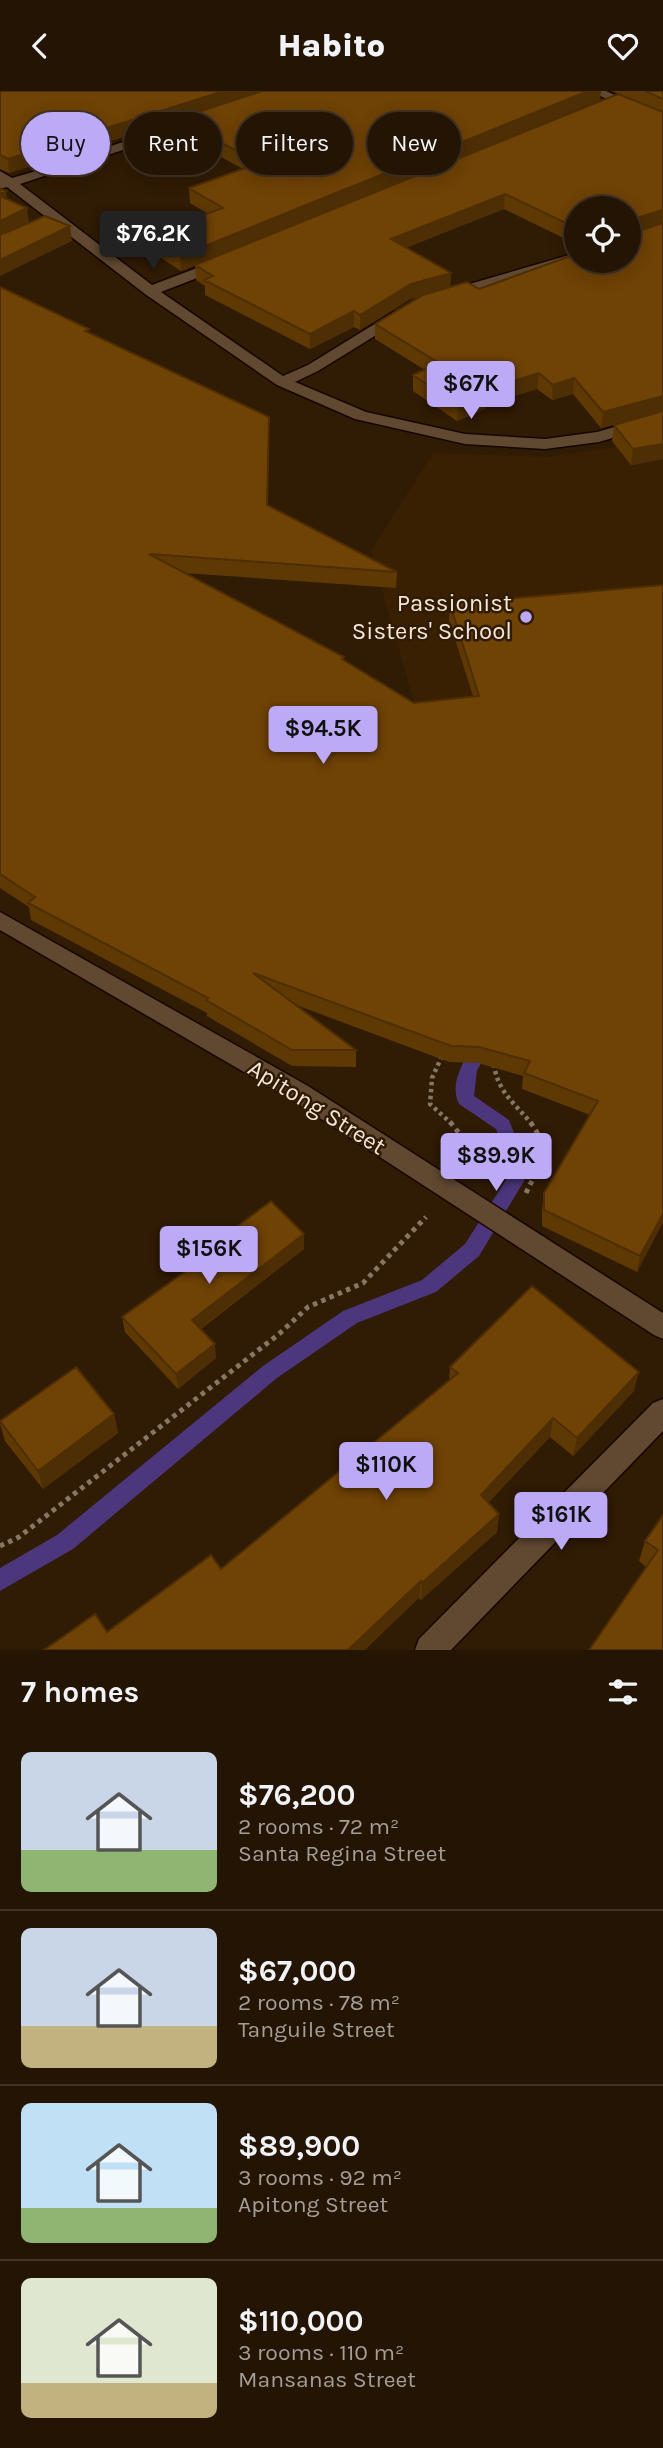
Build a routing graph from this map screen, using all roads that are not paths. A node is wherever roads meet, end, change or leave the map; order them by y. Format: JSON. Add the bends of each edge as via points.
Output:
{"nodes":[{"id":1,"x":596,"y":91,"type":"edge"},
{"id":2,"x":663,"y":122,"type":"edge"},
{"id":3,"x":124,"y":146,"type":"edge"},
{"id":4,"x":3,"y":181,"type":"edge"},
{"id":5,"x":237,"y":257,"type":"edge"},
{"id":6,"x":564,"y":261,"type":"edge"},
{"id":7,"x":150,"y":291,"type":"junction"},
{"id":8,"x":282,"y":382,"type":"junction"},
{"id":9,"x":663,"y":418,"type":"edge"},
{"id":10,"x":0,"y":920,"type":"edge"},
{"id":11,"x":663,"y":1327,"type":"edge"},
{"id":12,"x":663,"y":1412,"type":"edge"},
{"id":13,"x":430,"y":1650,"type":"edge"}],
"edges":[{"from":1,"to":2,"type":"street","via":[[611,103]]},
{"from":3,"to":4,"type":"street","via":[[41,174]]},
{"from":4,"to":7,"type":"street"},
{"from":5,"to":7,"type":"street"},
{"from":6,"to":8,"type":"street","via":[[423,303]]},
{"from":7,"to":8,"type":"street"},
{"from":8,"to":9,"type":"street","via":[[361,416],[465,439],[545,444],[599,437]]},
{"from":10,"to":11,"type":"street","name":"Apitong Street","via":[[300,1093]]},
{"from":12,"to":13,"type":"street"}]}
